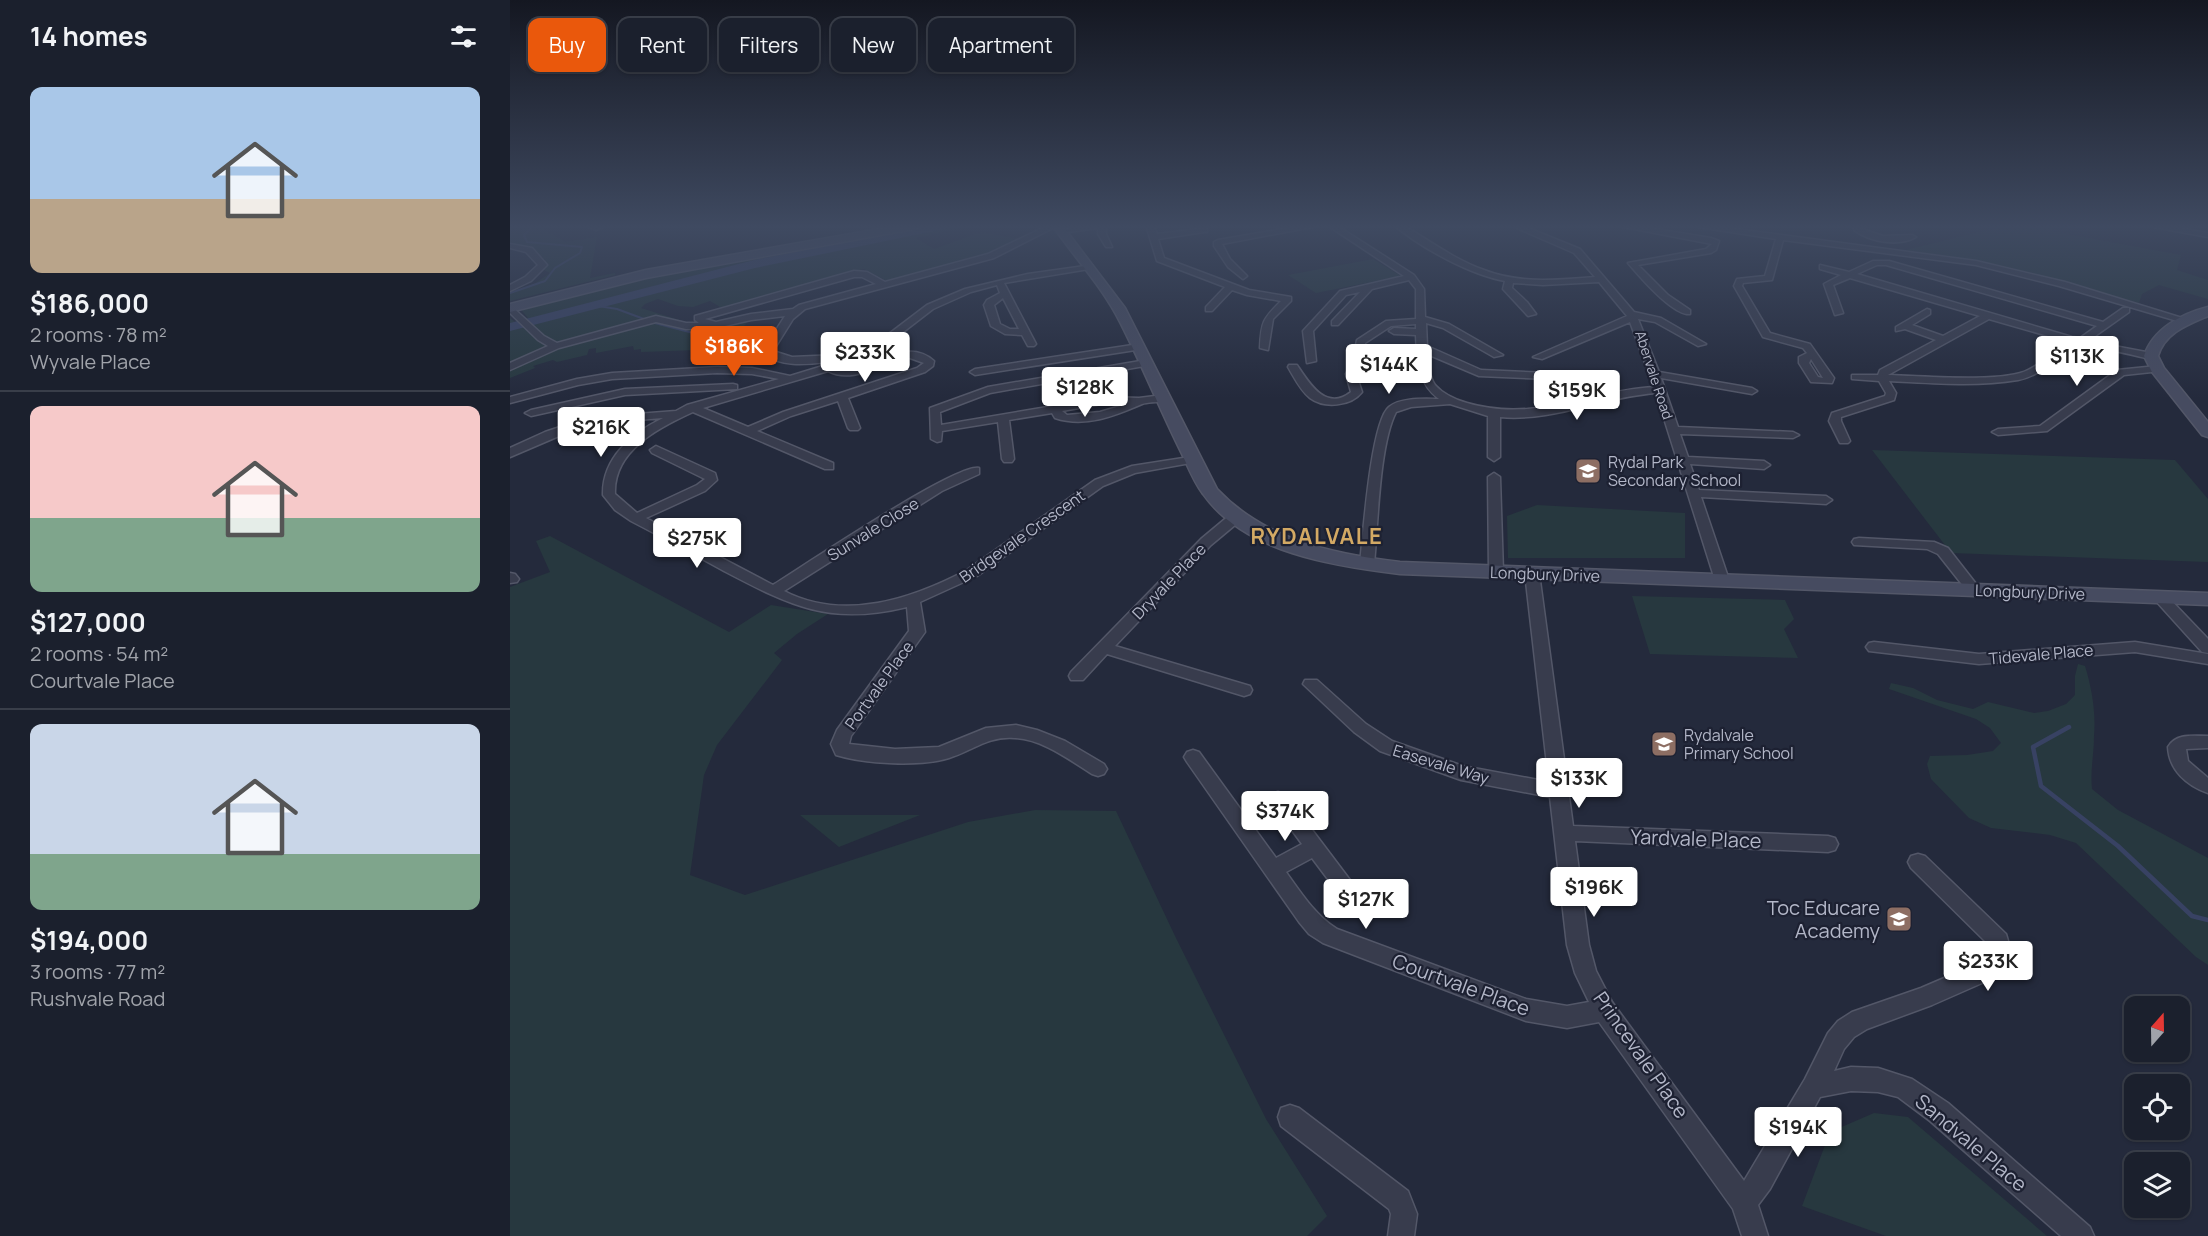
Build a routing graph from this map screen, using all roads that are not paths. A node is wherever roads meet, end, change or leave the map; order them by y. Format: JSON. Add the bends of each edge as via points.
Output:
{"nodes":[{"id":1,"x":999,"y":282,"type":"edge"},
{"id":2,"x":595,"y":283,"type":"edge"},
{"id":3,"x":611,"y":283,"type":"edge"},
{"id":4,"x":823,"y":283,"type":"edge"},
{"id":5,"x":880,"y":283,"type":"edge"},
{"id":6,"x":893,"y":283,"type":"edge"},
{"id":7,"x":997,"y":283,"type":"edge"},
{"id":8,"x":1101,"y":283,"type":"edge"},
{"id":9,"x":1222,"y":283,"type":"edge"},
{"id":10,"x":1383,"y":283,"type":"edge"},
{"id":11,"x":1415,"y":283,"type":"edge"},
{"id":12,"x":1509,"y":283,"type":"edge"},
{"id":13,"x":1606,"y":283,"type":"edge"},
{"id":14,"x":1651,"y":283,"type":"edge"},
{"id":15,"x":1739,"y":283,"type":"edge"},
{"id":16,"x":1831,"y":283,"type":"edge"},
{"id":17,"x":1879,"y":283,"type":"edge"},
{"id":18,"x":1949,"y":283,"type":"edge"},
{"id":19,"x":1985,"y":283,"type":"dead end"},
{"id":20,"x":2057,"y":283,"type":"edge"},
{"id":21,"x":884,"y":285,"type":"junction"},
{"id":22,"x":1371,"y":285,"type":"junction"},
{"id":23,"x":1231,"y":286,"type":"junction"},
{"id":24,"x":1976,"y":291,"type":"junction"},
{"id":25,"x":1005,"y":293,"type":"junction"},
{"id":26,"x":510,"y":303,"type":"edge"},
{"id":27,"x":1953,"y":305,"type":"junction"},
{"id":28,"x":510,"y":308,"type":"edge"},
{"id":29,"x":1209,"y":309,"type":"dead end"},
{"id":30,"x":2126,"y":310,"type":"dead end"},
{"id":31,"x":2208,"y":311,"type":"edge"},
{"id":32,"x":794,"y":312,"type":"junction"},
{"id":33,"x":1687,"y":312,"type":"dead end"},
{"id":34,"x":1927,"y":312,"type":"dead end"},
{"id":35,"x":1838,"y":313,"type":"dead end"},
{"id":36,"x":1530,"y":314,"type":"dead end"},
{"id":37,"x":1632,"y":315,"type":"junction"},
{"id":38,"x":1989,"y":315,"type":"junction"},
{"id":39,"x":2187,"y":321,"type":"junction"},
{"id":40,"x":1335,"y":323,"type":"dead end"},
{"id":41,"x":1422,"y":324,"type":"junction"},
{"id":42,"x":711,"y":325,"type":"junction"},
{"id":43,"x":2105,"y":325,"type":"junction"},
{"id":44,"x":1394,"y":331,"type":"dead end"},
{"id":45,"x":1026,"y":332,"type":"junction"},
{"id":46,"x":1943,"y":339,"type":"junction"},
{"id":47,"x":2077,"y":342,"type":"junction"},
{"id":48,"x":1031,"y":344,"type":"dead end"},
{"id":49,"x":1701,"y":344,"type":"dead end"},
{"id":50,"x":556,"y":346,"type":"junction"},
{"id":51,"x":1265,"y":348,"type":"dead end"},
{"id":52,"x":1423,"y":348,"type":"junction"},
{"id":53,"x":1813,"y":353,"type":"dead end"},
{"id":54,"x":1142,"y":355,"type":"junction"},
{"id":55,"x":1498,"y":355,"type":"dead end"},
{"id":56,"x":1538,"y":357,"type":"dead end"},
{"id":57,"x":852,"y":359,"type":"junction"},
{"id":58,"x":1311,"y":361,"type":"dead end"},
{"id":59,"x":2154,"y":362,"type":"junction"},
{"id":60,"x":510,"y":367,"type":"edge"},
{"id":61,"x":1293,"y":367,"type":"dead end"},
{"id":62,"x":829,"y":368,"type":"junction"},
{"id":63,"x":975,"y":372,"type":"dead end"},
{"id":64,"x":1654,"y":374,"type":"junction"},
{"id":65,"x":1883,"y":375,"type":"junction"},
{"id":66,"x":1549,"y":376,"type":"dead end"},
{"id":67,"x":1856,"y":377,"type":"dead end"},
{"id":68,"x":787,"y":378,"type":"junction"},
{"id":69,"x":758,"y":386,"type":"junction"},
{"id":70,"x":1660,"y":390,"type":"junction"},
{"id":71,"x":1752,"y":391,"type":"dead end"},
{"id":72,"x":842,"y":397,"type":"junction"},
{"id":73,"x":1163,"y":398,"type":"junction"},
{"id":74,"x":510,"y":400,"type":"edge"},
{"id":75,"x":1451,"y":401,"type":"junction"},
{"id":76,"x":691,"y":407,"type":"junction"},
{"id":77,"x":531,"y":413,"type":"dead end"},
{"id":78,"x":1494,"y":413,"type":"junction"},
{"id":79,"x":675,"y":414,"type":"junction"},
{"id":80,"x":1003,"y":418,"type":"junction"},
{"id":81,"x":854,"y":428,"type":"dead end"},
{"id":82,"x":1672,"y":430,"type":"junction"},
{"id":83,"x":748,"y":431,"type":"junction"},
{"id":84,"x":1998,"y":432,"type":"dead end"},
{"id":85,"x":2208,"y":432,"type":"edge"},
{"id":86,"x":1793,"y":435,"type":"dead end"},
{"id":87,"x":1844,"y":441,"type":"dead end"},
{"id":88,"x":656,"y":450,"type":"dead end"},
{"id":89,"x":510,"y":453,"type":"edge"},
{"id":90,"x":1494,"y":457,"type":"dead end"},
{"id":91,"x":1008,"y":459,"type":"dead end"},
{"id":92,"x":1192,"y":459,"type":"junction"},
{"id":93,"x":1682,"y":460,"type":"junction"},
{"id":94,"x":1764,"y":465,"type":"dead end"},
{"id":95,"x":829,"y":466,"type":"dead end"},
{"id":96,"x":975,"y":471,"type":"dead end"},
{"id":97,"x":1494,"y":477,"type":"dead end"},
{"id":98,"x":1692,"y":493,"type":"junction"},
{"id":99,"x":1826,"y":500,"type":"dead end"},
{"id":100,"x":1236,"y":517,"type":"junction"},
{"id":101,"x":636,"y":518,"type":"junction"},
{"id":102,"x":1859,"y":542,"type":"dead end"},
{"id":103,"x":1367,"y":564,"type":"junction"},
{"id":104,"x":1496,"y":572,"type":"junction"},
{"id":105,"x":1532,"y":573,"type":"junction"},
{"id":106,"x":1722,"y":580,"type":"junction"},
{"id":107,"x":1973,"y":590,"type":"junction"},
{"id":108,"x":773,"y":591,"type":"junction"},
{"id":109,"x":2160,"y":597,"type":"junction"},
{"id":110,"x":2208,"y":598,"type":"edge"},
{"id":111,"x":913,"y":602,"type":"junction"},
{"id":112,"x":1874,"y":647,"type":"dead end"},
{"id":113,"x":1105,"y":648,"type":"junction"},
{"id":114,"x":2208,"y":648,"type":"edge"},
{"id":115,"x":2208,"y":659,"type":"edge"},
{"id":116,"x":1077,"y":676,"type":"dead end"},
{"id":117,"x":1311,"y":684,"type":"dead end"},
{"id":118,"x":1244,"y":690,"type":"dead end"},
{"id":119,"x":2208,"y":742,"type":"edge"},
{"id":120,"x":1193,"y":758,"type":"dead end"},
{"id":121,"x":1098,"y":769,"type":"dead end"},
{"id":122,"x":2208,"y":786,"type":"edge"},
{"id":123,"x":1558,"y":791,"type":"junction"},
{"id":124,"x":1278,"y":799,"type":"dead end"},
{"id":125,"x":1564,"y":833,"type":"junction"},
{"id":126,"x":1828,"y":844,"type":"dead end"},
{"id":127,"x":1314,"y":847,"type":"junction"},
{"id":128,"x":1918,"y":862,"type":"dead end"},
{"id":129,"x":1273,"y":869,"type":"junction"},
{"id":130,"x":1348,"y":892,"type":"dead end"},
{"id":131,"x":1604,"y":1010,"type":"junction"},
{"id":132,"x":1813,"y":1087,"type":"junction"},
{"id":133,"x":1290,"y":1117,"type":"dead end"},
{"id":134,"x":1744,"y":1202,"type":"junction"},
{"id":135,"x":1401,"y":1236,"type":"edge"},
{"id":136,"x":1755,"y":1236,"type":"edge"},
{"id":137,"x":2081,"y":1236,"type":"edge"}],
"edges":[{"from":1,"to":25,"type":"street"},
{"from":2,"to":26,"type":"street"},
{"from":3,"to":28,"type":"street"},
{"from":4,"to":42,"type":"street","via":[[698,318]]},
{"from":5,"to":21,"type":"street"},
{"from":6,"to":21,"type":"street"},
{"from":7,"to":57,"type":"street","name":"Bridgevale Crescent","via":[[931,307],[878,347]]},
{"from":8,"to":54,"type":"street","name":"Longbury Drive","via":[[1118,306]]},
{"from":9,"to":23,"type":"street"},
{"from":10,"to":22,"type":"street"},
{"from":11,"to":41,"type":"street","via":[[1420,289]]},
{"from":12,"to":36,"type":"street","via":[[1507,289]]},
{"from":13,"to":37,"type":"street","name":"Abervale Road"},
{"from":14,"to":33,"type":"street"},
{"from":15,"to":53,"type":"street","via":[[1766,335],[1808,346]]},
{"from":16,"to":35,"type":"street","via":[[1828,284]]},
{"from":17,"to":27,"type":"street"},
{"from":18,"to":24,"type":"street"},
{"from":19,"to":24,"type":"street"},
{"from":20,"to":39,"type":"street"},
{"from":21,"to":32,"type":"street"},
{"from":22,"to":40,"type":"street"},
{"from":22,"to":58,"type":"street","via":[[1343,294],[1312,324],[1307,334]]},
{"from":23,"to":29,"type":"street"},
{"from":23,"to":51,"type":"street","via":[[1288,300],[1269,318]]},
{"from":24,"to":27,"type":"street"},
{"from":24,"to":43,"type":"street"},
{"from":25,"to":45,"type":"street"},
{"from":25,"to":45,"type":"street","via":[[990,302],[996,326],[1008,332]]},
{"from":27,"to":38,"type":"street"},
{"from":28,"to":50,"type":"street"},
{"from":30,"to":43,"type":"street"},
{"from":31,"to":39,"type":"street"},
{"from":32,"to":42,"type":"street"},
{"from":32,"to":57,"type":"street","via":[[768,354],[809,360]]},
{"from":34,"to":46,"type":"street","via":[[1900,328]]},
{"from":37,"to":49,"type":"street","via":[[1658,320]]},
{"from":37,"to":56,"type":"street"},
{"from":37,"to":64,"type":"street","name":"Abervale Road"},
{"from":38,"to":46,"type":"street"},
{"from":38,"to":47,"type":"street"},
{"from":39,"to":59,"type":"street","via":[[2155,341]]},
{"from":41,"to":44,"type":"street"},
{"from":41,"to":52,"type":"street"},
{"from":41,"to":55,"type":"street","via":[[1446,326]]},
{"from":41,"to":61,"type":"street","via":[[1389,323],[1360,342],[1352,374],[1357,392],[1349,399],[1332,401],[1313,395]]},
{"from":42,"to":50,"type":"street","via":[[686,326],[656,319]]},
{"from":43,"to":47,"type":"street"},
{"from":45,"to":48,"type":"street"},
{"from":46,"to":65,"type":"street"},
{"from":47,"to":59,"type":"street"},
{"from":47,"to":65,"type":"street","via":[[2031,373],[2018,377],[1957,381],[1901,380]]},
{"from":50,"to":60,"type":"street"},
{"from":52,"to":66,"type":"street","via":[[1479,373]]},
{"from":52,"to":75,"type":"street","via":[[1428,382]]},
{"from":54,"to":63,"type":"street"},
{"from":54,"to":73,"type":"street","name":"Longbury Drive"},
{"from":54,"to":80,"type":"street","via":[[988,390],[934,410],[936,434]]},
{"from":57,"to":62,"type":"street","name":"Bridgevale Crescent"},
{"from":59,"to":84,"type":"street","via":[[2121,372],[2043,429]]},
{"from":59,"to":85,"type":"street"},
{"from":62,"to":68,"type":"street","name":"Bridgevale Crescent"},
{"from":62,"to":72,"type":"street","via":[[849,373],[909,355],[929,361],[921,370]]},
{"from":64,"to":70,"type":"street","name":"Abervale Road"},
{"from":64,"to":71,"type":"street"},
{"from":65,"to":67,"type":"street"},
{"from":65,"to":87,"type":"street","via":[[1890,398],[1836,415],[1835,422]]},
{"from":68,"to":69,"type":"street","name":"Bridgevale Crescent"},
{"from":68,"to":74,"type":"street","via":[[717,370],[612,376]]},
{"from":69,"to":76,"type":"street","name":"Bridgevale Crescent"},
{"from":69,"to":77,"type":"street","via":[[624,392]]},
{"from":70,"to":78,"type":"street","via":[[1631,392],[1548,413]]},
{"from":70,"to":82,"type":"street","name":"Abervale Road"},
{"from":72,"to":81,"type":"street"},
{"from":72,"to":83,"type":"street"},
{"from":73,"to":80,"type":"street","via":[[1140,400],[1122,411],[1071,419],[1059,416],[1056,409]]},
{"from":73,"to":92,"type":"street","name":"Longbury Drive"},
{"from":75,"to":78,"type":"street"},
{"from":75,"to":103,"type":"street","via":[[1404,405],[1389,414]]},
{"from":76,"to":79,"type":"street","name":"Bridgevale Crescent"},
{"from":76,"to":83,"type":"street"},
{"from":78,"to":90,"type":"street"},
{"from":79,"to":89,"type":"street","via":[[608,418],[542,437]]},
{"from":79,"to":101,"type":"street","name":"Bridgevale Crescent","via":[[630,445],[610,472],[609,495]]},
{"from":80,"to":91,"type":"street"},
{"from":82,"to":86,"type":"street"},
{"from":82,"to":93,"type":"street","name":"Abervale Road"},
{"from":83,"to":95,"type":"street"},
{"from":88,"to":101,"type":"street","via":[[711,476],[711,480]]},
{"from":92,"to":100,"type":"street","name":"Longbury Drive","via":[[1211,494]]},
{"from":92,"to":111,"type":"street","name":"Bridgevale Crescent","via":[[1132,470],[1099,483],[972,573]]},
{"from":93,"to":94,"type":"street"},
{"from":93,"to":98,"type":"street","name":"Abervale Road"},
{"from":96,"to":108,"type":"street","name":"Sunvale Close","via":[[938,488]]},
{"from":97,"to":104,"type":"street"},
{"from":98,"to":99,"type":"street"},
{"from":98,"to":106,"type":"street","name":"Abervale Road"},
{"from":100,"to":103,"type":"street","name":"Longbury Drive","via":[[1286,543]]},
{"from":100,"to":113,"type":"street","name":"Dryvale Place","via":[[1206,542]]},
{"from":101,"to":108,"type":"street","name":"Bridgevale Crescent"},
{"from":102,"to":107,"type":"street","via":[[1940,548]]},
{"from":103,"to":104,"type":"street","name":"Longbury Drive"},
{"from":104,"to":105,"type":"street","name":"Longbury Drive"},
{"from":105,"to":106,"type":"street","name":"Longbury Drive"},
{"from":105,"to":123,"type":"street","name":"Princevale Place"},
{"from":106,"to":107,"type":"street","name":"Longbury Drive"},
{"from":107,"to":109,"type":"street","name":"Longbury Drive"},
{"from":108,"to":111,"type":"street","name":"Bridgevale Crescent","via":[[811,607],[838,610]]},
{"from":109,"to":110,"type":"street","name":"Longbury Drive"},
{"from":109,"to":114,"type":"street"},
{"from":111,"to":121,"type":"street","name":"Portvale Place","via":[[917,632],[843,734],[842,750],[942,754],[986,735],[1018,732],[1051,742]]},
{"from":112,"to":115,"type":"street","name":"Tidevale Place","via":[[1979,659],[2127,647]]},
{"from":113,"to":116,"type":"street","name":"Dryvale Place"},
{"from":113,"to":118,"type":"street"},
{"from":117,"to":123,"type":"street","name":"Easevale Way","via":[[1352,722],[1386,746],[1461,773]]},
{"from":119,"to":122,"type":"street","via":[[2187,741],[2177,747],[2183,768]]},
{"from":120,"to":129,"type":"street","name":"Courtvale Place"},
{"from":123,"to":125,"type":"street","name":"Princevale Place"},
{"from":124,"to":127,"type":"street"},
{"from":125,"to":126,"type":"street","name":"Yardvale Place"},
{"from":125,"to":131,"type":"street","name":"Princevale Place","via":[[1578,945]]},
{"from":127,"to":129,"type":"street"},
{"from":127,"to":130,"type":"street"},
{"from":128,"to":132,"type":"street","via":[[1999,941],[1999,965],[1846,1029]]},
{"from":129,"to":131,"type":"street","name":"Courtvale Place","via":[[1316,927],[1330,936],[1526,1010],[1567,1017]]},
{"from":131,"to":134,"type":"street","name":"Princevale Place"},
{"from":132,"to":134,"type":"street","via":[[1761,1180]]},
{"from":132,"to":137,"type":"street","name":"Sandvale Place","via":[[1851,1079],[1878,1080],[1904,1087],[1939,1112]]},
{"from":133,"to":135,"type":"street","via":[[1399,1200],[1404,1214]]},
{"from":134,"to":136,"type":"street","name":"Princevale Place"}]}
